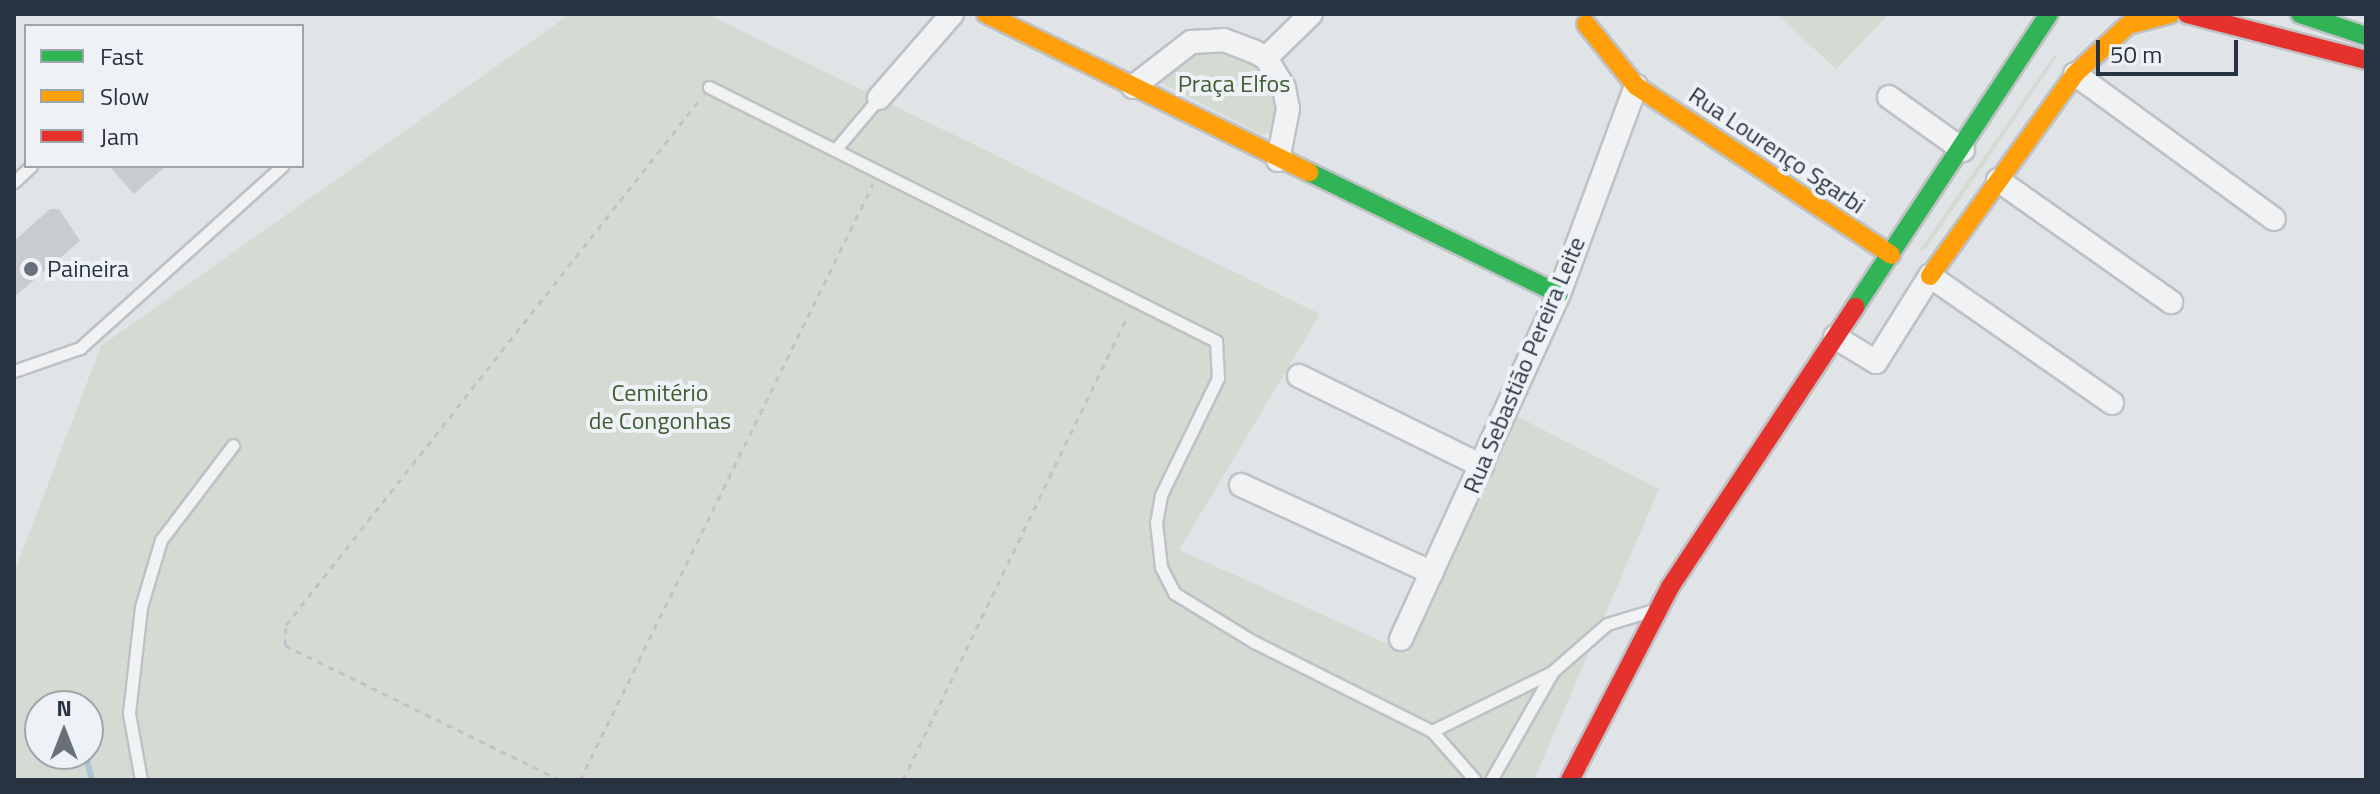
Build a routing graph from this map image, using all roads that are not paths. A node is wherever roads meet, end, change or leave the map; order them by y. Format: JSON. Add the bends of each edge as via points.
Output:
{"nodes":[{"id":1,"x":952,"y":14,"type":"edge"},
{"id":2,"x":986,"y":14,"type":"edge"},
{"id":3,"x":1311,"y":14,"type":"edge"},
{"id":4,"x":2049,"y":14,"type":"edge"},
{"id":5,"x":2171,"y":14,"type":"edge"},
{"id":6,"x":2187,"y":14,"type":"edge"},
{"id":7,"x":2300,"y":14,"type":"edge"},
{"id":8,"x":1586,"y":24,"type":"dead end"},
{"id":9,"x":2362,"y":35,"type":"edge"},
{"id":10,"x":1266,"y":58,"type":"junction"},
{"id":11,"x":2360,"y":59,"type":"edge"},
{"id":12,"x":2075,"y":74,"type":"junction"},
{"id":13,"x":1636,"y":86,"type":"junction"},
{"id":14,"x":709,"y":87,"type":"road end"},
{"id":15,"x":1133,"y":87,"type":"junction"},
{"id":16,"x":1889,"y":97,"type":"dead end"},
{"id":17,"x":879,"y":98,"type":"joint"},
{"id":18,"x":835,"y":150,"type":"junction"},
{"id":19,"x":1963,"y":150,"type":"junction"},
{"id":20,"x":1278,"y":160,"type":"junction"},
{"id":21,"x":29,"y":168,"type":"edge"},
{"id":22,"x":280,"y":168,"type":"edge"},
{"id":23,"x":1998,"y":180,"type":"junction"},
{"id":24,"x":14,"y":182,"type":"edge"},
{"id":25,"x":2274,"y":219,"type":"dead end"},
{"id":26,"x":1911,"y":226,"type":"junction"},
{"id":27,"x":1891,"y":255,"type":"junction"},
{"id":28,"x":1921,"y":261,"type":"junction"},
{"id":29,"x":1559,"y":294,"type":"junction"},
{"id":30,"x":2171,"y":302,"type":"dead end"},
{"id":31,"x":1855,"y":310,"type":"junction"},
{"id":32,"x":1835,"y":337,"type":"junction"},
{"id":33,"x":14,"y":371,"type":"edge"},
{"id":34,"x":1299,"y":376,"type":"dead end"},
{"id":35,"x":2112,"y":403,"type":"dead end"},
{"id":36,"x":233,"y":445,"type":"dead end"},
{"id":37,"x":1482,"y":466,"type":"junction"},
{"id":38,"x":1241,"y":485,"type":"dead end"},
{"id":39,"x":1432,"y":573,"type":"junction"},
{"id":40,"x":1659,"y":608,"type":"junction"},
{"id":41,"x":1401,"y":639,"type":"dead end"},
{"id":42,"x":1552,"y":672,"type":"junction"},
{"id":43,"x":1432,"y":731,"type":"junction"},
{"id":44,"x":141,"y":780,"type":"edge"},
{"id":45,"x":1475,"y":780,"type":"edge"},
{"id":46,"x":1491,"y":780,"type":"edge"},
{"id":47,"x":1570,"y":780,"type":"edge"}],
"edges":[{"from":1,"to":17,"type":"street"},
{"from":2,"to":15,"type":"main road"},
{"from":3,"to":10,"type":"street"},
{"from":4,"to":19,"type":"main road"},
{"from":5,"to":12,"type":"main road","via":[[2128,25]]},
{"from":6,"to":11,"type":"main road"},
{"from":7,"to":9,"type":"main road"},
{"from":8,"to":13,"type":"main road","name":"Rua Lourenço Sgarbi"},
{"from":9,"to":11,"type":"main road"},
{"from":10,"to":15,"type":"street","via":[[1224,40],[1191,42]]},
{"from":10,"to":20,"type":"street","via":[[1288,109]]},
{"from":12,"to":23,"type":"main road"},
{"from":12,"to":25,"type":"street"},
{"from":13,"to":27,"type":"main road","name":"Rua Lourenço Sgarbi"},
{"from":13,"to":29,"type":"street","name":"Rua Sebastião Pereira Leite"},
{"from":14,"to":18,"type":"lane"},
{"from":15,"to":20,"type":"main road"},
{"from":16,"to":19,"type":"street"},
{"from":17,"to":18,"type":"lane"},
{"from":18,"to":43,"type":"lane","via":[[1206,333],[1221,350],[1218,378],[1161,495],[1156,522],[1161,567],[1174,593],[1240,634]]},
{"from":19,"to":26,"type":"main road"},
{"from":20,"to":29,"type":"main road"},
{"from":21,"to":24,"type":"lane"},
{"from":22,"to":33,"type":"lane","via":[[80,348]]},
{"from":23,"to":28,"type":"main road"},
{"from":23,"to":30,"type":"street"},
{"from":26,"to":27,"type":"main road"},
{"from":26,"to":28,"type":"main road"},
{"from":27,"to":31,"type":"main road"},
{"from":28,"to":31,"type":"main road"},
{"from":28,"to":32,"type":"street","via":[[1876,362]]},
{"from":28,"to":35,"type":"street"},
{"from":29,"to":37,"type":"street","name":"Rua Sebastião Pereira Leite"},
{"from":31,"to":32,"type":"main road"},
{"from":32,"to":40,"type":"main road"},
{"from":34,"to":37,"type":"street"},
{"from":36,"to":44,"type":"lane","via":[[161,540],[141,607],[129,713]]},
{"from":37,"to":39,"type":"street","name":"Rua Sebastião Pereira Leite"},
{"from":38,"to":39,"type":"street"},
{"from":39,"to":41,"type":"street","name":"Rua Sebastião Pereira Leite"},
{"from":40,"to":42,"type":"lane","via":[[1607,624]]},
{"from":40,"to":47,"type":"main road"},
{"from":42,"to":43,"type":"lane"},
{"from":42,"to":46,"type":"lane"},
{"from":43,"to":45,"type":"lane"}]}
